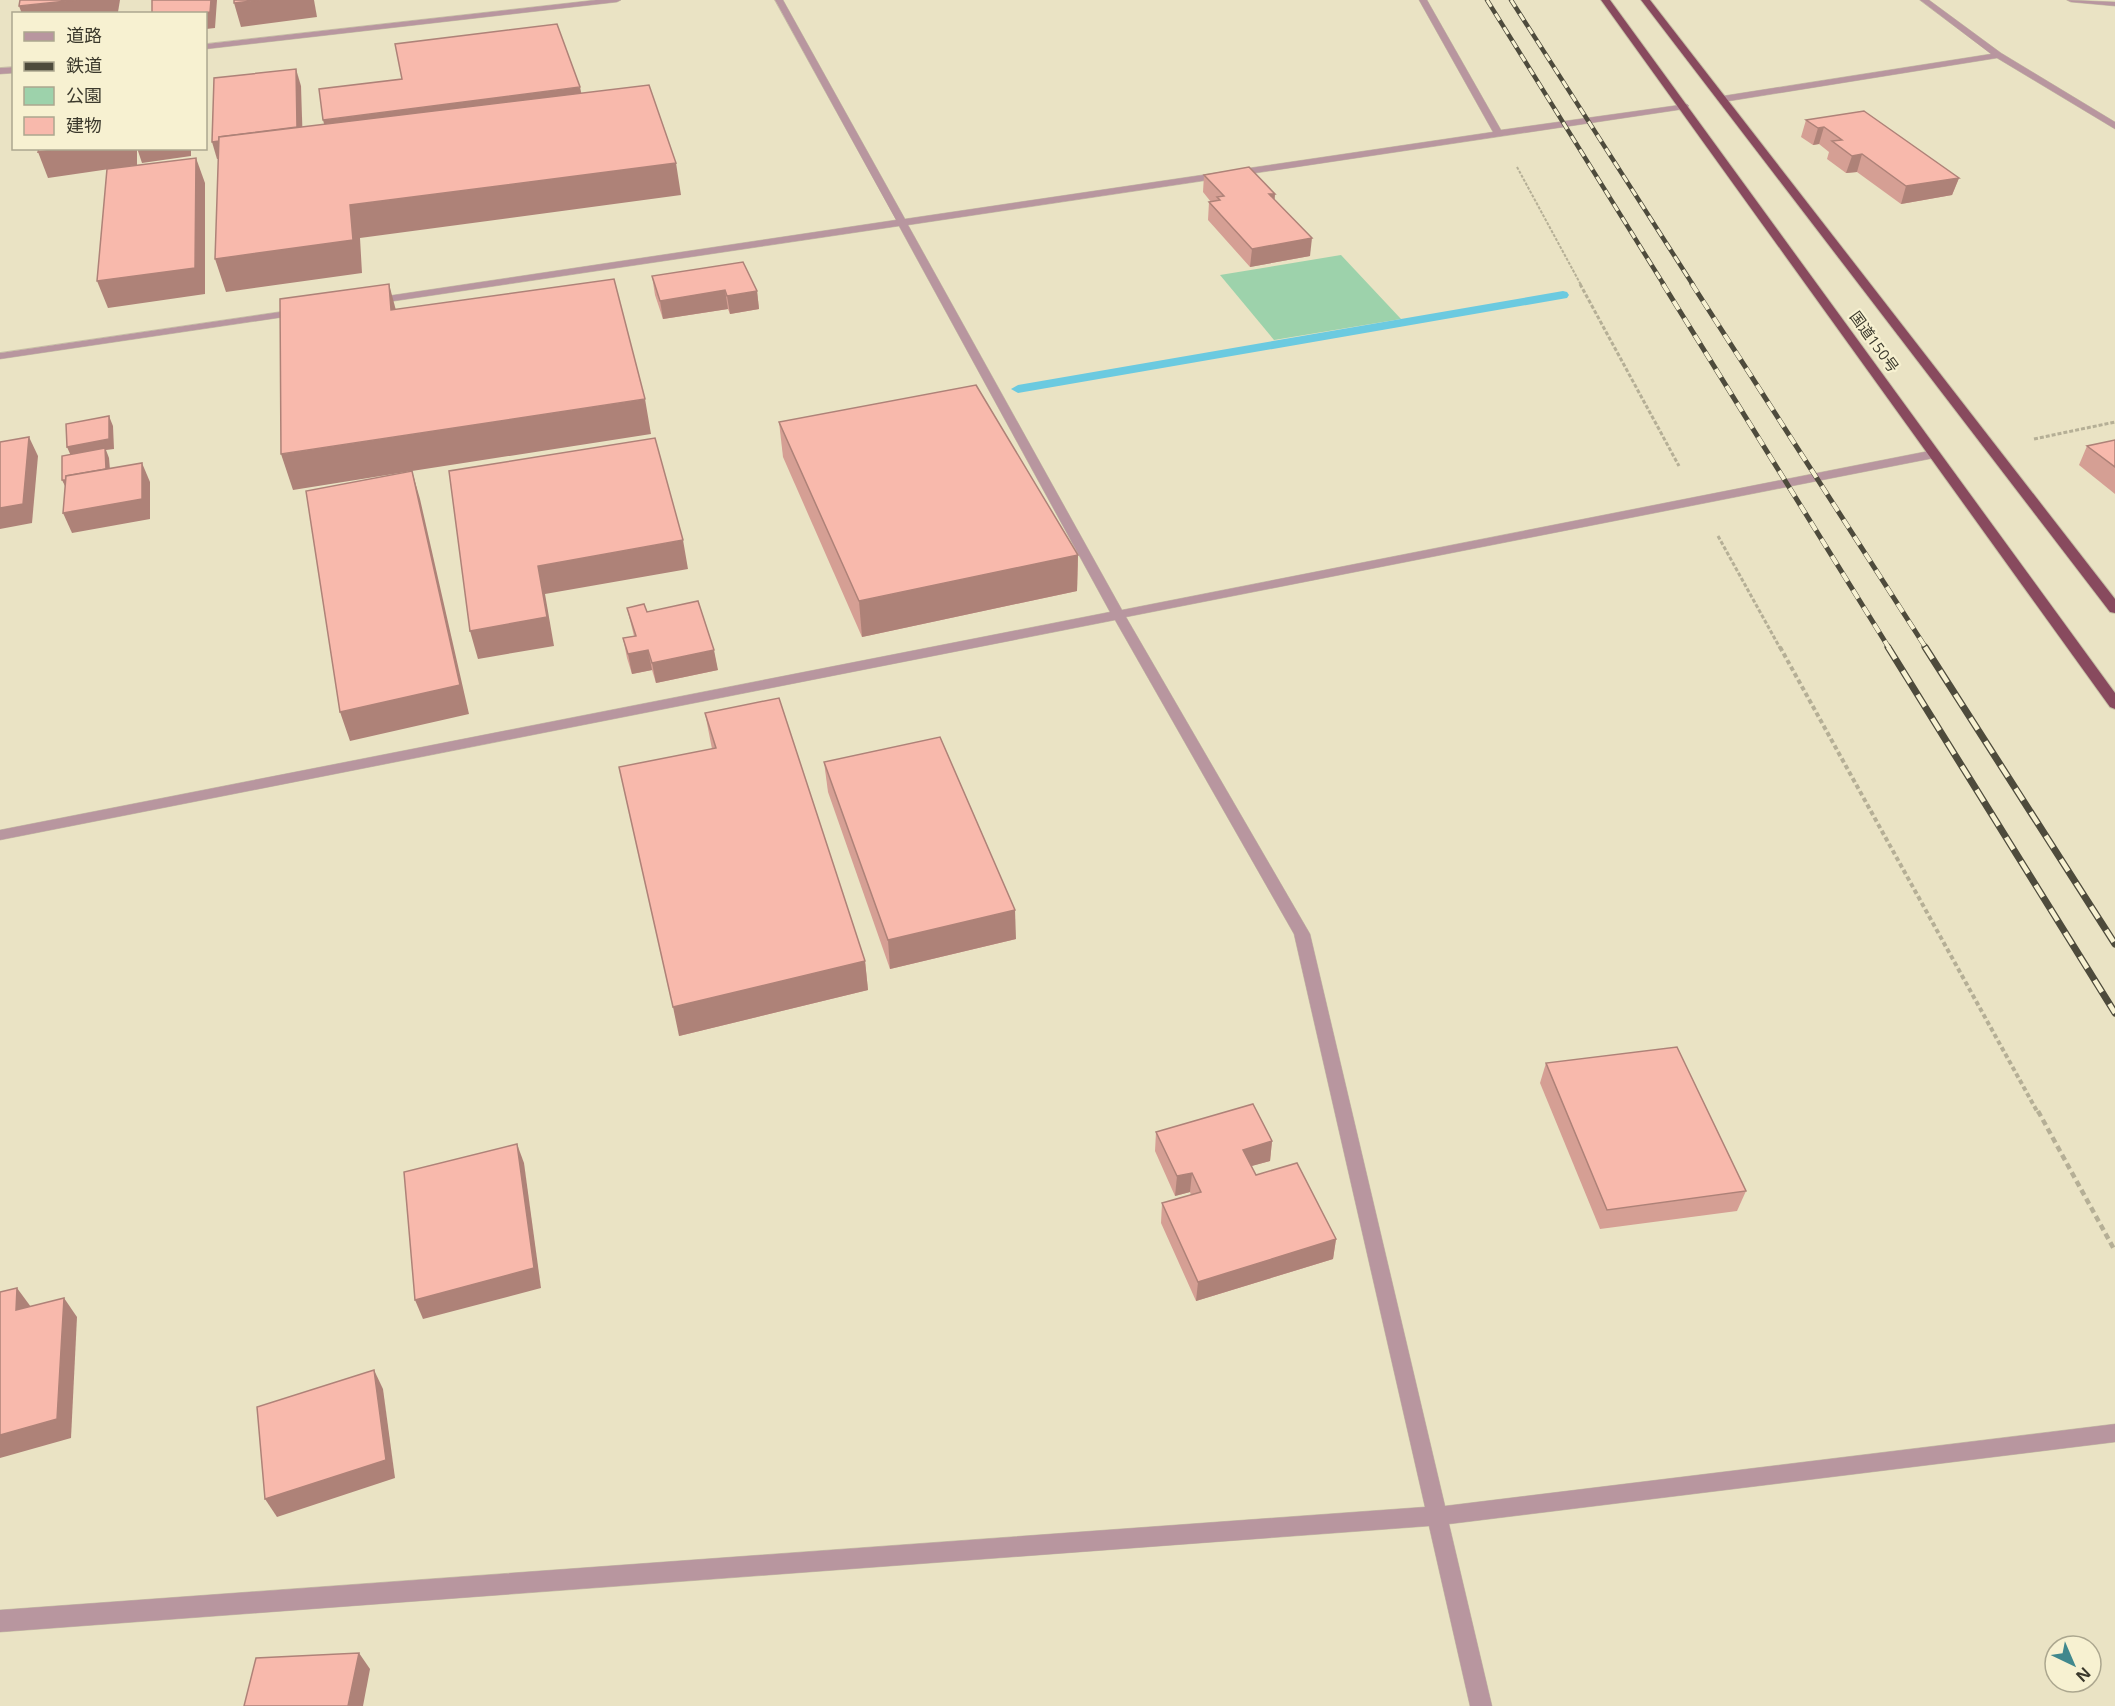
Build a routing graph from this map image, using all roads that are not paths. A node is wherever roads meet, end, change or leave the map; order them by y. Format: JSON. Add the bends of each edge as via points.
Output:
{"nodes":[{"id":1,"x":617,"y":0,"type":"edge"},
{"id":2,"x":779,"y":0,"type":"edge"},
{"id":3,"x":1423,"y":0,"type":"edge"},
{"id":4,"x":1605,"y":0,"type":"edge"},
{"id":5,"x":1645,"y":0,"type":"edge"},
{"id":6,"x":1924,"y":0,"type":"edge"},
{"id":7,"x":2070,"y":0,"type":"edge"},
{"id":8,"x":2115,"y":4,"type":"edge"},
{"id":9,"x":207,"y":47,"type":"edge"},
{"id":10,"x":1998,"y":56,"type":"junction"},
{"id":11,"x":1724,"y":99,"type":"junction"},
{"id":12,"x":1684,"y":106,"type":"junction"},
{"id":13,"x":2115,"y":126,"type":"edge"},
{"id":14,"x":1498,"y":133,"type":"junction"},
{"id":15,"x":903,"y":224,"type":"junction"},
{"id":16,"x":363,"y":303,"type":"edge"},
{"id":17,"x":316,"y":310,"type":"edge"},
{"id":18,"x":0,"y":356,"type":"edge"},
{"id":19,"x":1934,"y":454,"type":"junction"},
{"id":20,"x":2115,"y":609,"type":"edge"},
{"id":21,"x":1119,"y":616,"type":"junction"},
{"id":22,"x":2115,"y":704,"type":"edge"},
{"id":23,"x":0,"y":835,"type":"edge"},
{"id":24,"x":2115,"y":1432,"type":"edge"},
{"id":25,"x":1438,"y":1516,"type":"junction"},
{"id":26,"x":0,"y":1621,"type":"edge"},
{"id":27,"x":1481,"y":1706,"type":"edge"}],
"edges":[{"from":1,"to":9,"type":"street"},
{"from":2,"to":15,"type":"street"},
{"from":3,"to":14,"type":"street"},
{"from":4,"to":12,"type":"highway","name":"国道150号"},
{"from":5,"to":11,"type":"highway","name":"国道150号"},
{"from":6,"to":10,"type":"street"},
{"from":7,"to":8,"type":"street"},
{"from":10,"to":11,"type":"street"},
{"from":10,"to":13,"type":"street"},
{"from":11,"to":20,"type":"highway","name":"国道150号"},
{"from":12,"to":14,"type":"street"},
{"from":12,"to":19,"type":"highway","name":"国道150号"},
{"from":14,"to":15,"type":"street"},
{"from":15,"to":16,"type":"street"},
{"from":15,"to":21,"type":"street"},
{"from":17,"to":18,"type":"street"},
{"from":19,"to":21,"type":"street"},
{"from":19,"to":22,"type":"highway","name":"国道150号"},
{"from":21,"to":23,"type":"street"},
{"from":21,"to":25,"type":"street","via":[[1302,934]]},
{"from":24,"to":25,"type":"street"},
{"from":25,"to":26,"type":"street"},
{"from":25,"to":27,"type":"street"}]}
